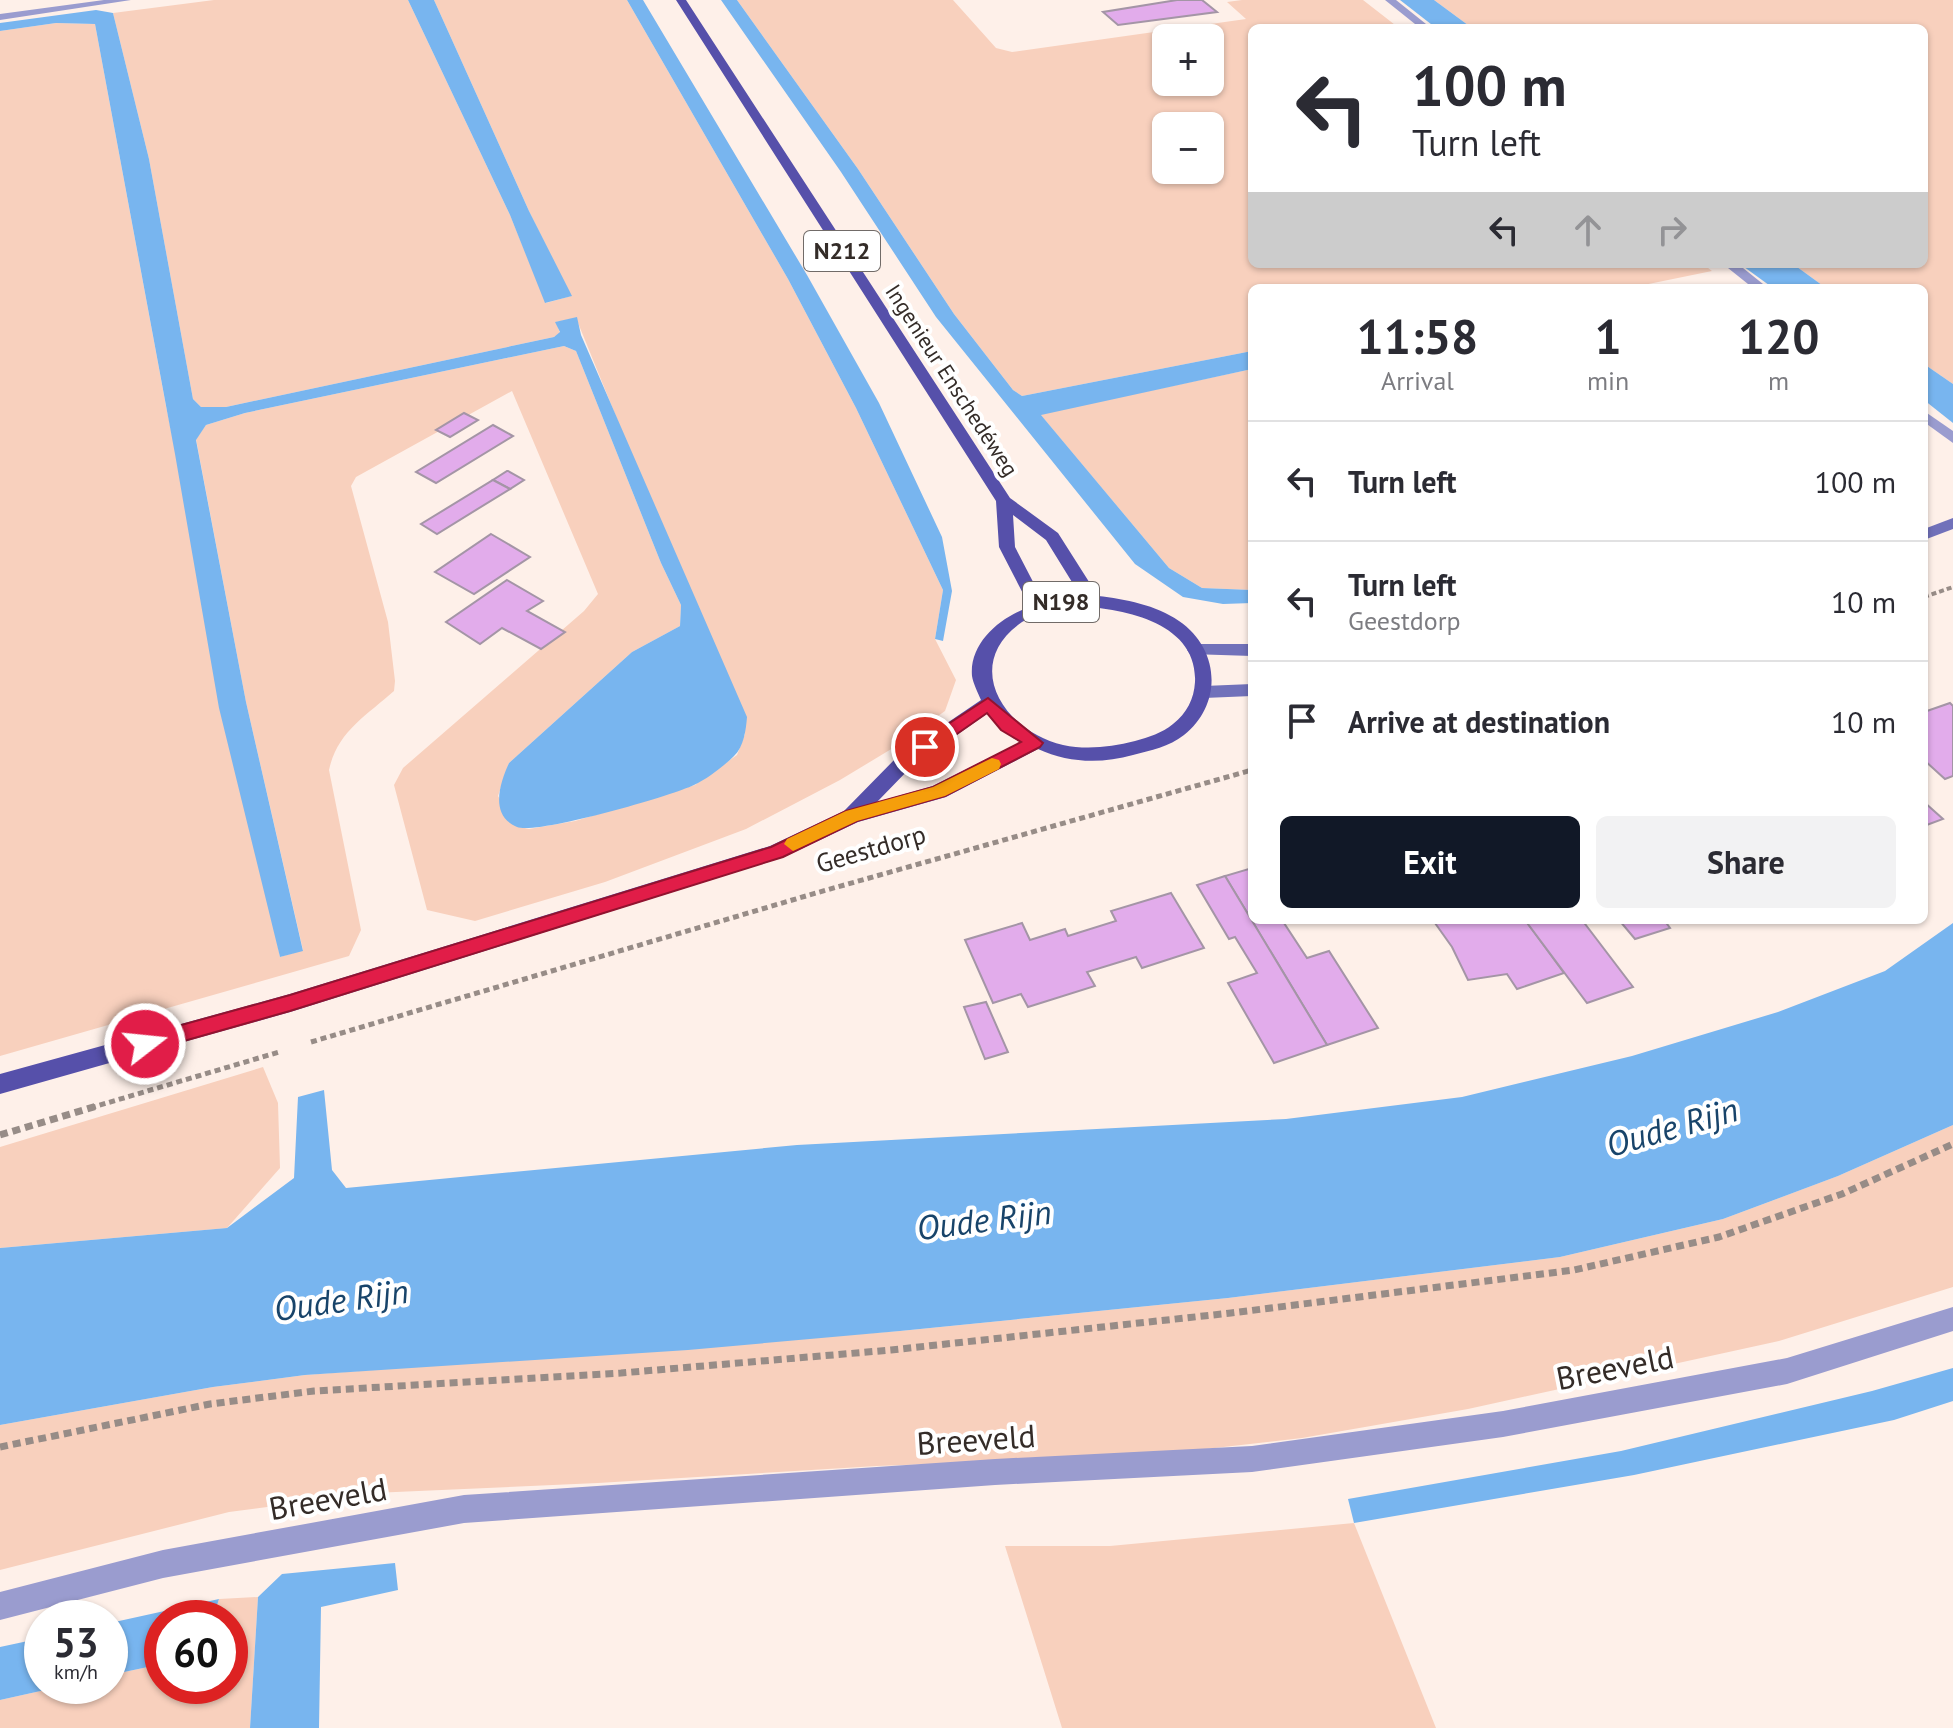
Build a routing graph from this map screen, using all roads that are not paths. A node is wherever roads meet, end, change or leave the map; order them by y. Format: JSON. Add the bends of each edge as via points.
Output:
{"nodes":[{"id":1,"x":126,"y":0,"type":"edge"},
{"id":2,"x":681,"y":0,"type":"edge"},
{"id":3,"x":1390,"y":0,"type":"edge"},
{"id":4,"x":0,"y":17,"type":"edge"},
{"id":5,"x":1421,"y":24,"type":"edge"},
{"id":6,"x":1735,"y":268,"type":"edge"},
{"id":7,"x":1756,"y":284,"type":"edge"},
{"id":8,"x":1928,"y":418,"type":"edge"},
{"id":9,"x":1953,"y":438,"type":"edge"},
{"id":10,"x":1004,"y":501,"type":"junction"},
{"id":11,"x":1953,"y":523,"type":"edge"},
{"id":12,"x":1928,"y":533,"type":"edge"},
{"id":13,"x":1092,"y":600,"type":"junction"},
{"id":14,"x":1038,"y":607,"type":"junction"},
{"id":15,"x":1196,"y":650,"type":"junction"},
{"id":16,"x":1248,"y":650,"type":"edge"},
{"id":17,"x":1248,"y":690,"type":"edge"},
{"id":18,"x":1204,"y":692,"type":"junction"},
{"id":19,"x":988,"y":704,"type":"junction"},
{"id":20,"x":1034,"y":743,"type":"junction"},
{"id":21,"x":852,"y":816,"type":"junction"},
{"id":22,"x":0,"y":1084,"type":"edge"},
{"id":23,"x":1953,"y":1319,"type":"edge"},
{"id":24,"x":0,"y":1606,"type":"edge"}],
"edges":[{"from":1,"to":4,"type":"street"},
{"from":2,"to":10,"type":"main road","name":"Ingenieur Enschedéweg","number":"N212"},
{"from":3,"to":5,"type":"street"},
{"from":6,"to":7,"type":"street"},
{"from":8,"to":9,"type":"street"},
{"from":10,"to":13,"type":"main road","name":"Ingenieur Enschedéweg","number":"N212","via":[[1052,537]]},
{"from":10,"to":14,"type":"main road","name":"Ingenieur Enschedéweg","number":"N212","via":[[1007,547]]},
{"from":11,"to":12,"type":"main road"},
{"from":13,"to":14,"type":"main road","number":"N198"},
{"from":13,"to":15,"type":"main road","number":"N198","via":[[1142,610],[1182,634]]},
{"from":14,"to":19,"type":"main road","number":"N198","via":[[993,637],[982,657],[980,681]]},
{"from":15,"to":16,"type":"main road"},
{"from":15,"to":18,"type":"main road"},
{"from":17,"to":18,"type":"main road"},
{"from":18,"to":20,"type":"main road","via":[[1194,715],[1172,735],[1143,749],[1107,756]]},
{"from":19,"to":20,"type":"main road","via":[[1007,726]]},
{"from":19,"to":21,"type":"main road","name":"Geestdorp","via":[[904,762]]},
{"from":20,"to":21,"type":"main road","name":"Geestdorp","via":[[939,792]]},
{"from":21,"to":22,"type":"main road","name":"Geestdorp","via":[[746,862],[290,1003]]},
{"from":23,"to":24,"type":"street","name":"Breeveld","via":[[1787,1371],[1503,1424],[1252,1459],[464,1509],[163,1564]]}]}
